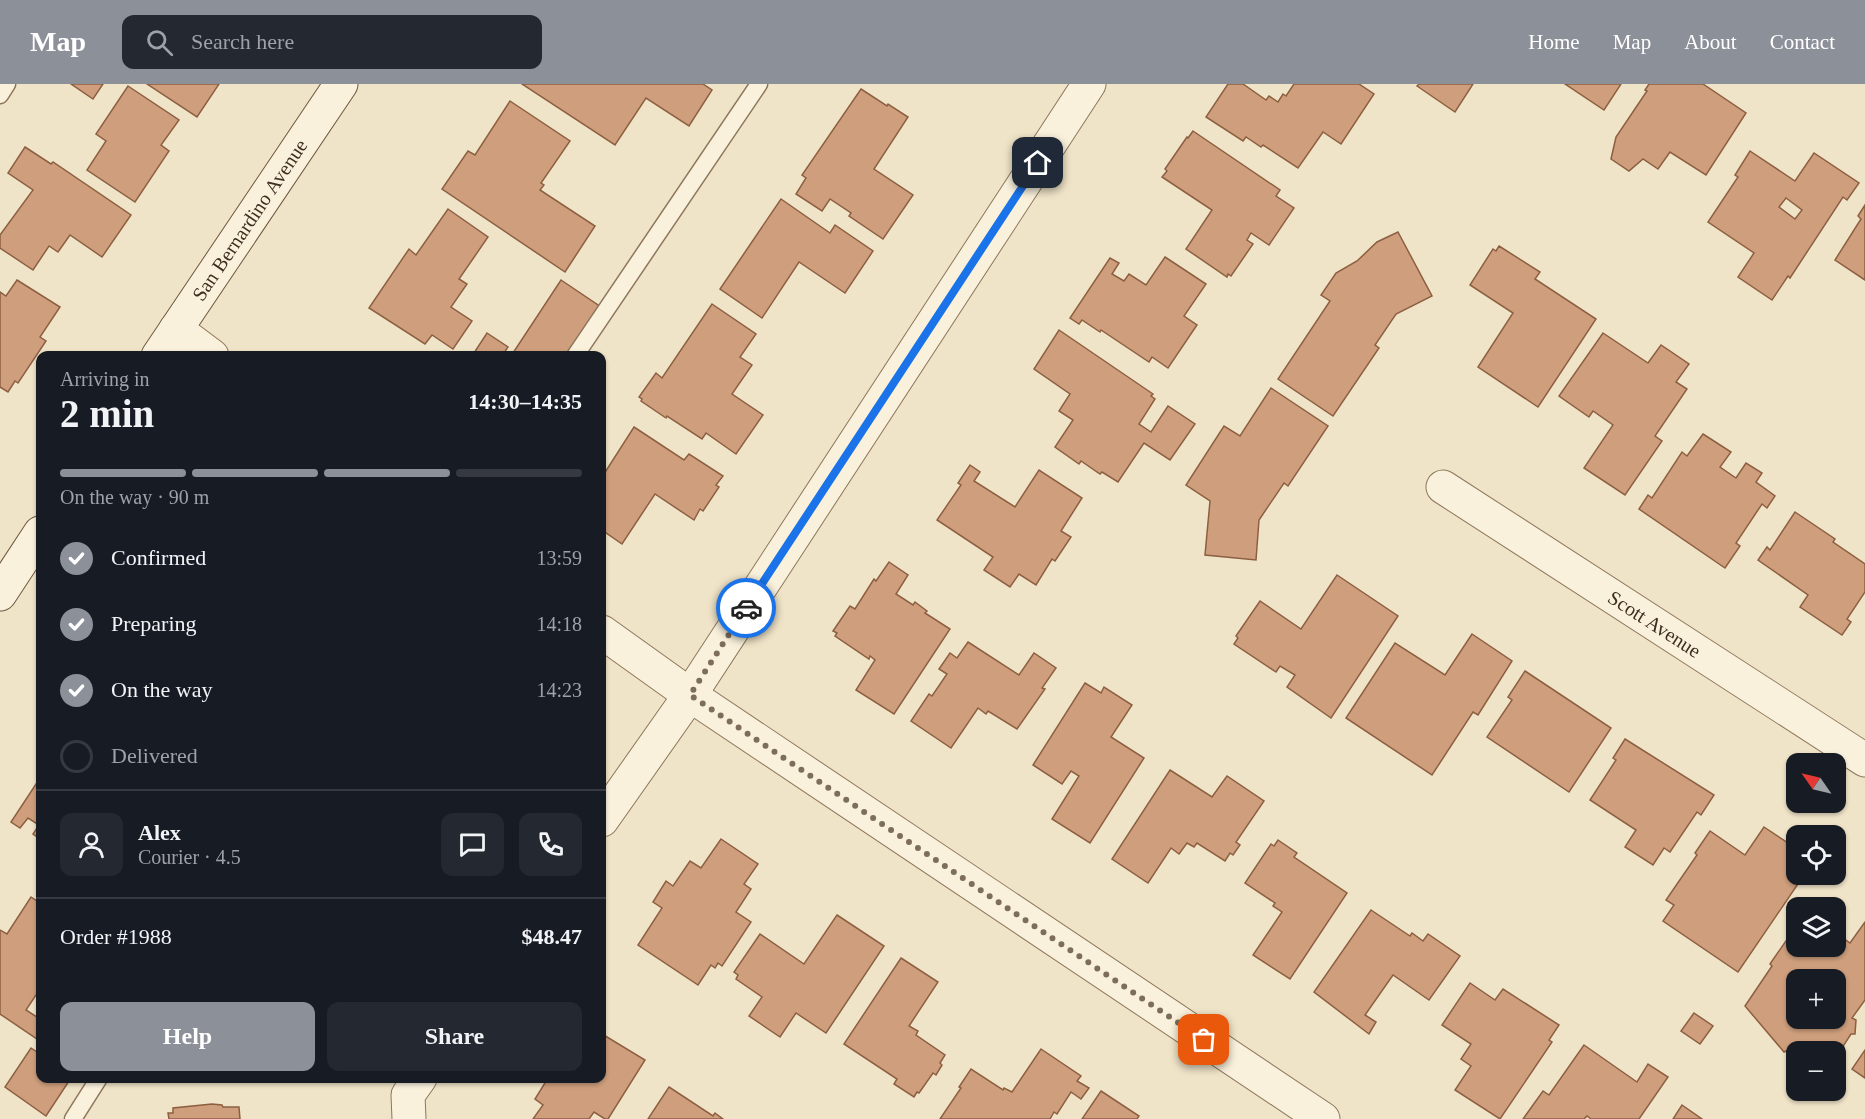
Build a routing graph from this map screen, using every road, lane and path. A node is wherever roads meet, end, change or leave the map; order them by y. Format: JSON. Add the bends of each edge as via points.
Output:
{"nodes":[{"id":1,"x":7,"y":84,"type":"edge"},
{"id":2,"x":341,"y":84,"type":"edge"},
{"id":3,"x":759,"y":84,"type":"edge"},
{"id":4,"x":1089,"y":84,"type":"edge"},
{"id":5,"x":0,"y":95,"type":"edge"},
{"id":6,"x":167,"y":342,"type":"edge"},
{"id":7,"x":197,"y":351,"type":"edge"},
{"id":8,"x":578,"y":351,"type":"edge"},
{"id":9,"x":1443,"y":487,"type":"dead end"},
{"id":10,"x":36,"y":539,"type":"edge"},
{"id":11,"x":0,"y":594,"type":"edge"},
{"id":12,"x":606,"y":635,"type":"edge"},
{"id":13,"x":690,"y":695,"type":"junction"},
{"id":14,"x":1865,"y":760,"type":"edge"},
{"id":15,"x":606,"y":814,"type":"edge"},
{"id":16,"x":96,"y":1083,"type":"edge"},
{"id":17,"x":416,"y":1083,"type":"edge"},
{"id":18,"x":73,"y":1119,"type":"edge"},
{"id":19,"x":409,"y":1119,"type":"edge"},
{"id":20,"x":1323,"y":1119,"type":"edge"}],
"edges":[{"from":1,"to":5,"type":"lane"},
{"from":2,"to":6,"type":"street","name":"San Bernardino Avenue"},
{"from":3,"to":8,"type":"lane"},
{"from":4,"to":13,"type":"street"},
{"from":6,"to":7,"type":"street"},
{"from":9,"to":14,"type":"street","name":"Scott Avenue"},
{"from":10,"to":11,"type":"street"},
{"from":12,"to":13,"type":"street"},
{"from":13,"to":15,"type":"street"},
{"from":13,"to":20,"type":"street"},
{"from":16,"to":18,"type":"lane"},
{"from":17,"to":19,"type":"street","via":[[408,1095]]}]}
